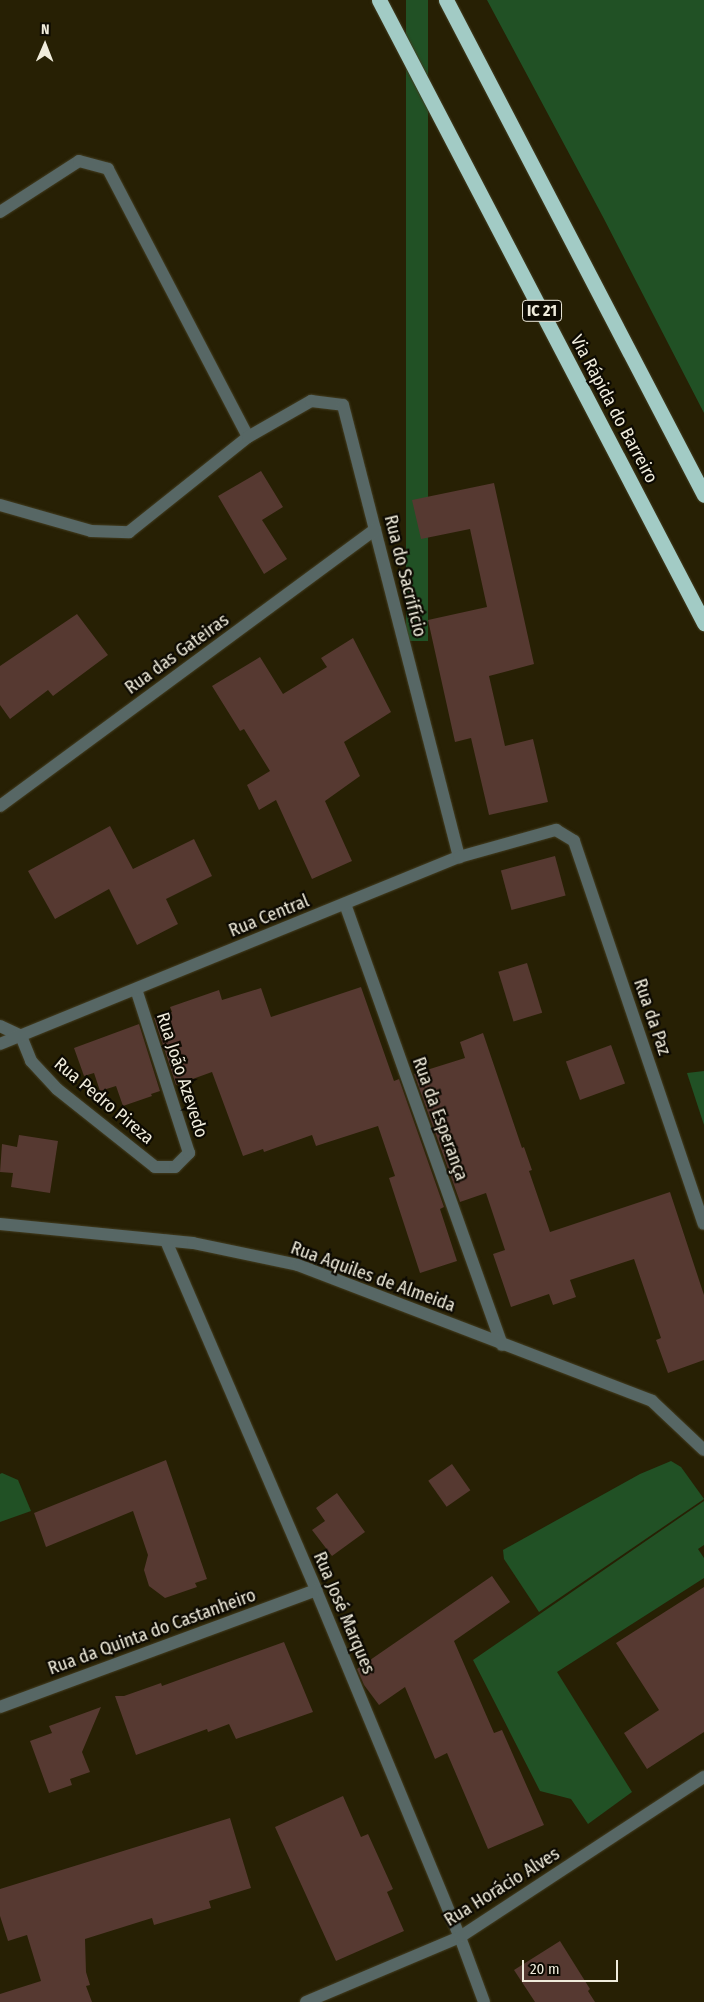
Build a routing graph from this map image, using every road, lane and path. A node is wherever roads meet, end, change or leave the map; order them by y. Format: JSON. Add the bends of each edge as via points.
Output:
{"nodes":[{"id":1,"x":380,"y":0,"type":"edge"},
{"id":2,"x":446,"y":0,"type":"edge"},
{"id":3,"x":0,"y":212,"type":"edge"},
{"id":4,"x":248,"y":437,"type":"junction"},
{"id":5,"x":704,"y":495,"type":"edge"},
{"id":6,"x":0,"y":505,"type":"edge"},
{"id":7,"x":375,"y":530,"type":"junction"},
{"id":8,"x":704,"y":623,"type":"edge"},
{"id":9,"x":0,"y":806,"type":"edge"},
{"id":10,"x":556,"y":830,"type":"joint"},
{"id":11,"x":459,"y":858,"type":"junction"},
{"id":12,"x":345,"y":904,"type":"junction"},
{"id":13,"x":136,"y":989,"type":"junction"},
{"id":14,"x":0,"y":1026,"type":"edge"},
{"id":15,"x":21,"y":1036,"type":"junction"},
{"id":16,"x":0,"y":1044,"type":"edge"},
{"id":17,"x":176,"y":1167,"type":"joint"},
{"id":18,"x":0,"y":1224,"type":"edge"},
{"id":19,"x":704,"y":1224,"type":"edge"},
{"id":20,"x":166,"y":1240,"type":"junction"},
{"id":21,"x":502,"y":1345,"type":"junction"},
{"id":22,"x":704,"y":1450,"type":"edge"},
{"id":23,"x":316,"y":1590,"type":"junction"},
{"id":24,"x":0,"y":1707,"type":"edge"},
{"id":25,"x":704,"y":1777,"type":"edge"},
{"id":26,"x":460,"y":1937,"type":"junction"},
{"id":27,"x":306,"y":2002,"type":"edge"},
{"id":28,"x":484,"y":2002,"type":"edge"}],
"edges":[{"from":1,"to":8,"type":"highway","name":"Via Rápida do Barreiro","number":"IC 21"},
{"from":2,"to":5,"type":"highway"},
{"from":3,"to":4,"type":"street","via":[[79,161],[108,169]]},
{"from":4,"to":6,"type":"street","via":[[128,532],[90,531]]},
{"from":4,"to":7,"type":"street","name":"Rua do Sacrifício","via":[[311,401],[343,405]]},
{"from":7,"to":9,"type":"street","name":"Rua das Gateiras"},
{"from":7,"to":11,"type":"street","name":"Rua do Sacrifício"},
{"from":10,"to":11,"type":"street","name":"Rua Central"},
{"from":10,"to":19,"type":"street","name":"Rua da Paz","via":[[574,841]]},
{"from":11,"to":12,"type":"street","name":"Rua Central"},
{"from":12,"to":13,"type":"street","name":"Rua Central"},
{"from":12,"to":21,"type":"street","name":"Rua da Esperança"},
{"from":13,"to":15,"type":"street","name":"Rua Central"},
{"from":13,"to":17,"type":"street","name":"Rua João Azevedo","via":[[189,1153]]},
{"from":14,"to":15,"type":"street"},
{"from":15,"to":16,"type":"street","name":"Rua Central"},
{"from":15,"to":17,"type":"street","name":"Rua Pedro Pireza","via":[[31,1061],[57,1089],[156,1167]]},
{"from":18,"to":20,"type":"street","name":"Rua Aquiles de Almeida"},
{"from":20,"to":21,"type":"street","name":"Rua Aquiles de Almeida","via":[[298,1265]]},
{"from":20,"to":23,"type":"street","name":"Rua José Marques"},
{"from":21,"to":22,"type":"street","name":"Rua Aquiles de Almeida","via":[[652,1401]]},
{"from":23,"to":24,"type":"street","name":"Rua da Quinta do Castanheiro"},
{"from":23,"to":26,"type":"street","name":"Rua José Marques"},
{"from":25,"to":26,"type":"street","name":"Rua Horácio Alves"},
{"from":26,"to":27,"type":"street","name":"Rua Horácio Alves"},
{"from":26,"to":28,"type":"street","name":"Rua José Marques"}]}
